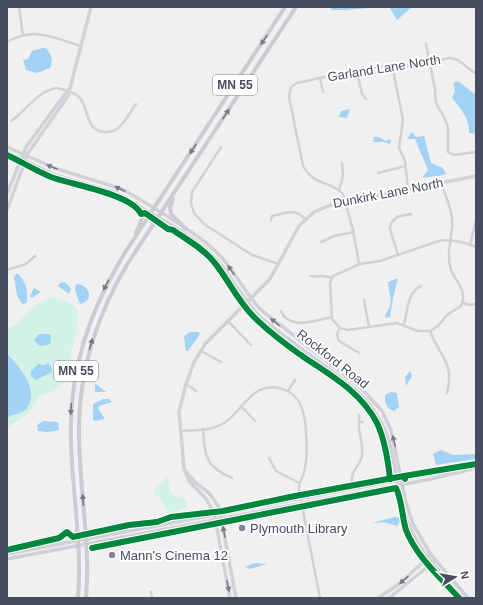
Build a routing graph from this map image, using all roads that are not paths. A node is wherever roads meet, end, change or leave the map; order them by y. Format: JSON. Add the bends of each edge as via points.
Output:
{"nodes":[{"id":1,"x":19,"y":7,"type":"edge"},
{"id":2,"x":91,"y":7,"type":"edge"},
{"id":3,"x":285,"y":7,"type":"edge"},
{"id":4,"x":296,"y":7,"type":"edge"},
{"id":5,"x":23,"y":36,"type":"junction"},
{"id":6,"x":7,"y":42,"type":"edge"},
{"id":7,"x":426,"y":44,"type":"dead end"},
{"id":8,"x":81,"y":46,"type":"junction"},
{"id":9,"x":430,"y":62,"type":"junction"},
{"id":10,"x":392,"y":65,"type":"junction"},
{"id":11,"x":357,"y":72,"type":"junction"},
{"id":12,"x":475,"y":72,"type":"edge"},
{"id":13,"x":320,"y":78,"type":"junction"},
{"id":14,"x":68,"y":92,"type":"junction"},
{"id":15,"x":323,"y":92,"type":"dead end"},
{"id":16,"x":366,"y":99,"type":"dead end"},
{"id":17,"x":136,"y":104,"type":"dead end"},
{"id":18,"x":11,"y":121,"type":"dead end"},
{"id":19,"x":7,"y":147,"type":"edge"},
{"id":20,"x":221,"y":147,"type":"dead end"},
{"id":21,"x":7,"y":152,"type":"edge"},
{"id":22,"x":476,"y":152,"type":"edge"},
{"id":23,"x":25,"y":155,"type":"junction"},
{"id":24,"x":23,"y":159,"type":"junction"},
{"id":25,"x":342,"y":163,"type":"dead end"},
{"id":26,"x":405,"y":166,"type":"junction"},
{"id":27,"x":378,"y":173,"type":"dead end"},
{"id":28,"x":476,"y":176,"type":"edge"},
{"id":29,"x":182,"y":182,"type":"junction"},
{"id":30,"x":442,"y":183,"type":"junction"},
{"id":31,"x":408,"y":189,"type":"junction"},
{"id":32,"x":338,"y":190,"type":"junction"},
{"id":33,"x":7,"y":194,"type":"edge"},
{"id":34,"x":12,"y":196,"type":"junction"},
{"id":35,"x":345,"y":202,"type":"junction"},
{"id":36,"x":136,"y":203,"type":"junction"},
{"id":37,"x":154,"y":208,"type":"junction"},
{"id":38,"x":7,"y":210,"type":"edge"},
{"id":39,"x":152,"y":213,"type":"junction"},
{"id":40,"x":161,"y":213,"type":"junction"},
{"id":41,"x":411,"y":214,"type":"dead end"},
{"id":42,"x":158,"y":217,"type":"junction"},
{"id":43,"x":306,"y":219,"type":"junction"},
{"id":44,"x":271,"y":220,"type":"dead end"},
{"id":45,"x":476,"y":220,"type":"edge"},
{"id":46,"x":186,"y":229,"type":"junction"},
{"id":47,"x":354,"y":232,"type":"junction"},
{"id":48,"x":450,"y":241,"type":"junction"},
{"id":49,"x":321,"y":242,"type":"dead end"},
{"id":50,"x":470,"y":245,"type":"junction"},
{"id":51,"x":476,"y":247,"type":"edge"},
{"id":52,"x":126,"y":251,"type":"junction"},
{"id":53,"x":398,"y":255,"type":"junction"},
{"id":54,"x":35,"y":256,"type":"dead end"},
{"id":55,"x":279,"y":264,"type":"junction"},
{"id":56,"x":359,"y":264,"type":"junction"},
{"id":57,"x":7,"y":270,"type":"edge"},
{"id":58,"x":310,"y":276,"type":"dead end"},
{"id":59,"x":331,"y":278,"type":"junction"},
{"id":60,"x":421,"y":286,"type":"dead end"},
{"id":61,"x":251,"y":299,"type":"junction"},
{"id":62,"x":364,"y":300,"type":"dead end"},
{"id":63,"x":247,"y":303,"type":"junction"},
{"id":64,"x":463,"y":303,"type":"junction"},
{"id":65,"x":476,"y":304,"type":"edge"},
{"id":66,"x":281,"y":311,"type":"dead end"},
{"id":67,"x":332,"y":317,"type":"junction"},
{"id":68,"x":227,"y":321,"type":"junction"},
{"id":69,"x":404,"y":324,"type":"junction"},
{"id":70,"x":369,"y":327,"type":"junction"},
{"id":71,"x":340,"y":328,"type":"junction"},
{"id":72,"x":430,"y":331,"type":"junction"},
{"id":73,"x":251,"y":345,"type":"dead end"},
{"id":74,"x":200,"y":351,"type":"junction"},
{"id":75,"x":359,"y":353,"type":"dead end"},
{"id":76,"x":221,"y":362,"type":"dead end"},
{"id":77,"x":295,"y":380,"type":"dead end"},
{"id":78,"x":186,"y":384,"type":"junction"},
{"id":79,"x":196,"y":391,"type":"dead end"},
{"id":80,"x":288,"y":391,"type":"junction"},
{"id":81,"x":447,"y":393,"type":"dead end"},
{"id":82,"x":241,"y":406,"type":"junction"},
{"id":83,"x":359,"y":415,"type":"dead end"},
{"id":84,"x":255,"y":421,"type":"dead end"},
{"id":85,"x":202,"y":429,"type":"junction"},
{"id":86,"x":180,"y":431,"type":"junction"},
{"id":87,"x":269,"y":458,"type":"dead end"},
{"id":88,"x":474,"y":468,"type":"edge"},
{"id":89,"x":186,"y":471,"type":"junction"},
{"id":90,"x":232,"y":478,"type":"dead end"},
{"id":91,"x":402,"y":480,"type":"junction"},
{"id":92,"x":397,"y":481,"type":"junction"},
{"id":93,"x":299,"y":483,"type":"junction"},
{"id":94,"x":403,"y":484,"type":"junction"},
{"id":95,"x":398,"y":485,"type":"junction"},
{"id":96,"x":353,"y":489,"type":"junction"},
{"id":97,"x":301,"y":499,"type":"junction"},
{"id":98,"x":302,"y":504,"type":"junction"},
{"id":99,"x":221,"y":517,"type":"junction"},
{"id":100,"x":215,"y":518,"type":"junction"},
{"id":101,"x":86,"y":539,"type":"junction"},
{"id":102,"x":78,"y":541,"type":"junction"},
{"id":103,"x":87,"y":545,"type":"junction"},
{"id":104,"x":78,"y":547,"type":"junction"},
{"id":105,"x":7,"y":554,"type":"edge"},
{"id":106,"x":431,"y":555,"type":"junction"},
{"id":107,"x":428,"y":558,"type":"junction"},
{"id":108,"x":7,"y":559,"type":"edge"},
{"id":109,"x":436,"y":560,"type":"junction"},
{"id":110,"x":432,"y":563,"type":"junction"},
{"id":111,"x":151,"y":592,"type":"dead end"},
{"id":112,"x":78,"y":598,"type":"edge"},
{"id":113,"x":86,"y":598,"type":"edge"},
{"id":114,"x":152,"y":598,"type":"edge"},
{"id":115,"x":230,"y":598,"type":"edge"},
{"id":116,"x":236,"y":598,"type":"edge"},
{"id":117,"x":320,"y":598,"type":"edge"},
{"id":118,"x":378,"y":598,"type":"edge"},
{"id":119,"x":389,"y":598,"type":"edge"},
{"id":120,"x":462,"y":598,"type":"edge"},
{"id":121,"x":468,"y":598,"type":"edge"}],
"edges":[{"from":1,"to":5,"type":"street"},
{"from":2,"to":8,"type":"street"},
{"from":3,"to":37,"type":"main road","number":"MN 55","one_way":true},
{"from":29,"to":4,"type":"main road","number":"MN 55","one_way":true},
{"from":5,"to":6,"type":"street"},
{"from":5,"to":8,"type":"street","via":[[47,34]]},
{"from":7,"to":9,"type":"street"},
{"from":8,"to":14,"type":"street"},
{"from":9,"to":10,"type":"street","name":"Garland Lane North","via":[[404,67]]},
{"from":9,"to":12,"type":"street","name":"Garland Lane North","via":[[454,59]]},
{"from":9,"to":22,"type":"street","via":[[436,103],[447,122],[447,147],[450,153],[454,155]]},
{"from":10,"to":11,"type":"street","name":"Garland Lane North"},
{"from":10,"to":26,"type":"street","via":[[403,120],[399,145]]},
{"from":11,"to":13,"type":"street","name":"Garland Lane North"},
{"from":11,"to":16,"type":"street","via":[[362,94]]},
{"from":13,"to":15,"type":"street"},
{"from":13,"to":32,"type":"street","name":"Garland Lane North","via":[[297,83],[291,87],[288,97],[303,166],[316,180]]},
{"from":14,"to":17,"type":"street","via":[[82,101],[92,126],[104,132],[120,127]]},
{"from":14,"to":18,"type":"street","via":[[56,88],[49,90],[35,98]]},
{"from":14,"to":23,"type":"street","via":[[38,129]]},
{"from":19,"to":23,"type":"street"},
{"from":20,"to":55,"type":"street","via":[[192,192],[191,203],[194,213],[204,224],[252,255]]},
{"from":21,"to":24,"type":"street"},
{"from":23,"to":24,"type":"street"},
{"from":37,"to":23,"type":"street","one_way":true,"via":[[122,189],[54,168]]},
{"from":24,"to":33,"type":"street"},
{"from":24,"to":34,"type":"street"},
{"from":24,"to":36,"type":"street","via":[[55,174],[104,189]]},
{"from":25,"to":32,"type":"street","via":[[343,176]]},
{"from":26,"to":27,"type":"street"},
{"from":26,"to":31,"type":"street"},
{"from":28,"to":30,"type":"street","name":"Dunkirk Lane North"},
{"from":29,"to":40,"type":"main road","number":"MN 55"},
{"from":29,"to":46,"type":"main road","via":[[170,210],[172,216]]},
{"from":30,"to":31,"type":"street","name":"Dunkirk Lane North"},
{"from":30,"to":48,"type":"street","via":[[452,215]]},
{"from":31,"to":35,"type":"street","name":"Dunkirk Lane North"},
{"from":32,"to":35,"type":"street","via":[[343,194]]},
{"from":33,"to":34,"type":"street"},
{"from":34,"to":38,"type":"street"},
{"from":35,"to":43,"type":"street","name":"Dunkirk Lane North","via":[[320,208]]},
{"from":35,"to":47,"type":"street"},
{"from":36,"to":39,"type":"street"},
{"from":36,"to":52,"type":"main road","via":[[141,208],[143,218]]},
{"from":37,"to":39,"type":"main road","number":"MN 55"},
{"from":37,"to":40,"type":"main road","name":"Rockford Road"},
{"from":39,"to":42,"type":"main road","name":"Rockford Road"},
{"from":39,"to":52,"type":"main road","number":"MN 55"},
{"from":40,"to":42,"type":"main road","number":"MN 55"},
{"from":40,"to":46,"type":"main road","name":"Rockford Road"},
{"from":41,"to":53,"type":"street","via":[[397,217],[391,223],[390,229]]},
{"from":42,"to":63,"type":"main road","name":"Rockford Road","via":[[210,254],[222,266]]},
{"from":101,"to":42,"type":"main road","number":"MN 55","one_way":true,"via":[[79,425],[85,366],[112,291]]},
{"from":43,"to":44,"type":"street","via":[[293,212],[272,216]]},
{"from":43,"to":55,"type":"street","name":"Dunkirk Lane North","via":[[294,234]]},
{"from":45,"to":50,"type":"street"},
{"from":61,"to":46,"type":"main road","name":"Rockford Road","one_way":true,"via":[[221,258],[201,238]]},
{"from":47,"to":49,"type":"street"},
{"from":47,"to":56,"type":"street"},
{"from":48,"to":50,"type":"street"},
{"from":48,"to":53,"type":"street","via":[[437,241]]},
{"from":48,"to":64,"type":"street","via":[[450,264],[463,293]]},
{"from":50,"to":51,"type":"street"},
{"from":52,"to":102,"type":"main road","number":"MN 55","one_way":true,"via":[[93,312],[74,378],[71,443]]},
{"from":53,"to":56,"type":"street"},
{"from":54,"to":57,"type":"street","via":[[26,264]]},
{"from":55,"to":61,"type":"street","name":"Dunkirk Lane North","via":[[270,279]]},
{"from":56,"to":59,"type":"street"},
{"from":58,"to":59,"type":"street"},
{"from":59,"to":67,"type":"street"},
{"from":60,"to":69,"type":"street","via":[[412,294]]},
{"from":61,"to":63,"type":"street","name":"Dunkirk Lane North"},
{"from":91,"to":61,"type":"main road","name":"Rockford Road","one_way":true,"via":[[391,430],[376,403],[360,387],[278,324]]},
{"from":62,"to":70,"type":"street"},
{"from":63,"to":68,"type":"street","name":"Dunkirk Lane North"},
{"from":63,"to":92,"type":"main road","name":"Rockford Road","via":[[368,402],[387,436]]},
{"from":64,"to":65,"type":"street"},
{"from":64,"to":72,"type":"street"},
{"from":66,"to":67,"type":"street","via":[[286,319],[297,323]]},
{"from":67,"to":71,"type":"street"},
{"from":68,"to":73,"type":"street"},
{"from":68,"to":74,"type":"street","name":"Dunkirk Lane North"},
{"from":69,"to":70,"type":"street","via":[[392,322]]},
{"from":69,"to":72,"type":"street","via":[[418,331]]},
{"from":70,"to":71,"type":"street","via":[[348,330]]},
{"from":71,"to":75,"type":"street","via":[[337,334],[339,341]]},
{"from":72,"to":81,"type":"street","via":[[446,360],[450,381]]},
{"from":74,"to":76,"type":"street"},
{"from":74,"to":78,"type":"street","name":"Dunkirk Lane North"},
{"from":77,"to":80,"type":"street"},
{"from":78,"to":79,"type":"street"},
{"from":78,"to":86,"type":"street","name":"Dunkirk Lane North","via":[[180,408]]},
{"from":80,"to":82,"type":"street","via":[[263,388]]},
{"from":80,"to":93,"type":"street","via":[[302,407],[306,433],[305,464]]},
{"from":82,"to":84,"type":"street"},
{"from":82,"to":85,"type":"street","via":[[222,425]]},
{"from":83,"to":96,"type":"street","via":[[362,456],[352,475]]},
{"from":85,"to":86,"type":"street"},
{"from":85,"to":90,"type":"street","via":[[210,465]]},
{"from":86,"to":89,"type":"street","name":"Dunkirk Lane North"},
{"from":87,"to":93,"type":"street","via":[[280,474]]},
{"from":88,"to":91,"type":"main road"},
{"from":88,"to":94,"type":"main road"},
{"from":89,"to":99,"type":"street","via":[[213,498]]},
{"from":89,"to":100,"type":"street","via":[[190,481],[207,500]]},
{"from":91,"to":92,"type":"main road"},
{"from":91,"to":94,"type":"main road","name":"Rockford Road"},
{"from":92,"to":95,"type":"main road","name":"Rockford Road"},
{"from":92,"to":96,"type":"main road"},
{"from":93,"to":97,"type":"street"},
{"from":94,"to":95,"type":"main road"},
{"from":94,"to":106,"type":"main road","name":"Rockford Road","via":[[413,524]]},
{"from":95,"to":98,"type":"main road"},
{"from":95,"to":107,"type":"main road","name":"Rockford Road","via":[[408,525]]},
{"from":96,"to":97,"type":"main road"},
{"from":97,"to":98,"type":"street"},
{"from":97,"to":99,"type":"main road"},
{"from":98,"to":99,"type":"main road"},
{"from":98,"to":117,"type":"street"},
{"from":99,"to":100,"type":"main road"},
{"from":116,"to":99,"type":"street","one_way":true},
{"from":100,"to":101,"type":"main road"},
{"from":100,"to":103,"type":"main road"},
{"from":100,"to":115,"type":"street","one_way":true},
{"from":101,"to":102,"type":"main road"},
{"from":101,"to":103,"type":"main road","number":"MN 55"},
{"from":102,"to":104,"type":"main road","number":"MN 55"},
{"from":102,"to":105,"type":"main road"},
{"from":103,"to":104,"type":"main road"},
{"from":103,"to":113,"type":"main road","number":"MN 55"},
{"from":104,"to":108,"type":"main road"},
{"from":104,"to":112,"type":"main road","number":"MN 55"},
{"from":106,"to":107,"type":"street"},
{"from":106,"to":109,"type":"main road","name":"Rockford Road"},
{"from":107,"to":110,"type":"main road","name":"Rockford Road"},
{"from":107,"to":118,"type":"street","one_way":true,"via":[[399,584]]},
{"from":109,"to":110,"type":"street"},
{"from":109,"to":121,"type":"main road","name":"Rockford Road"},
{"from":110,"to":119,"type":"street"},
{"from":110,"to":120,"type":"main road","name":"Rockford Road"},
{"from":111,"to":114,"type":"street"}]}
